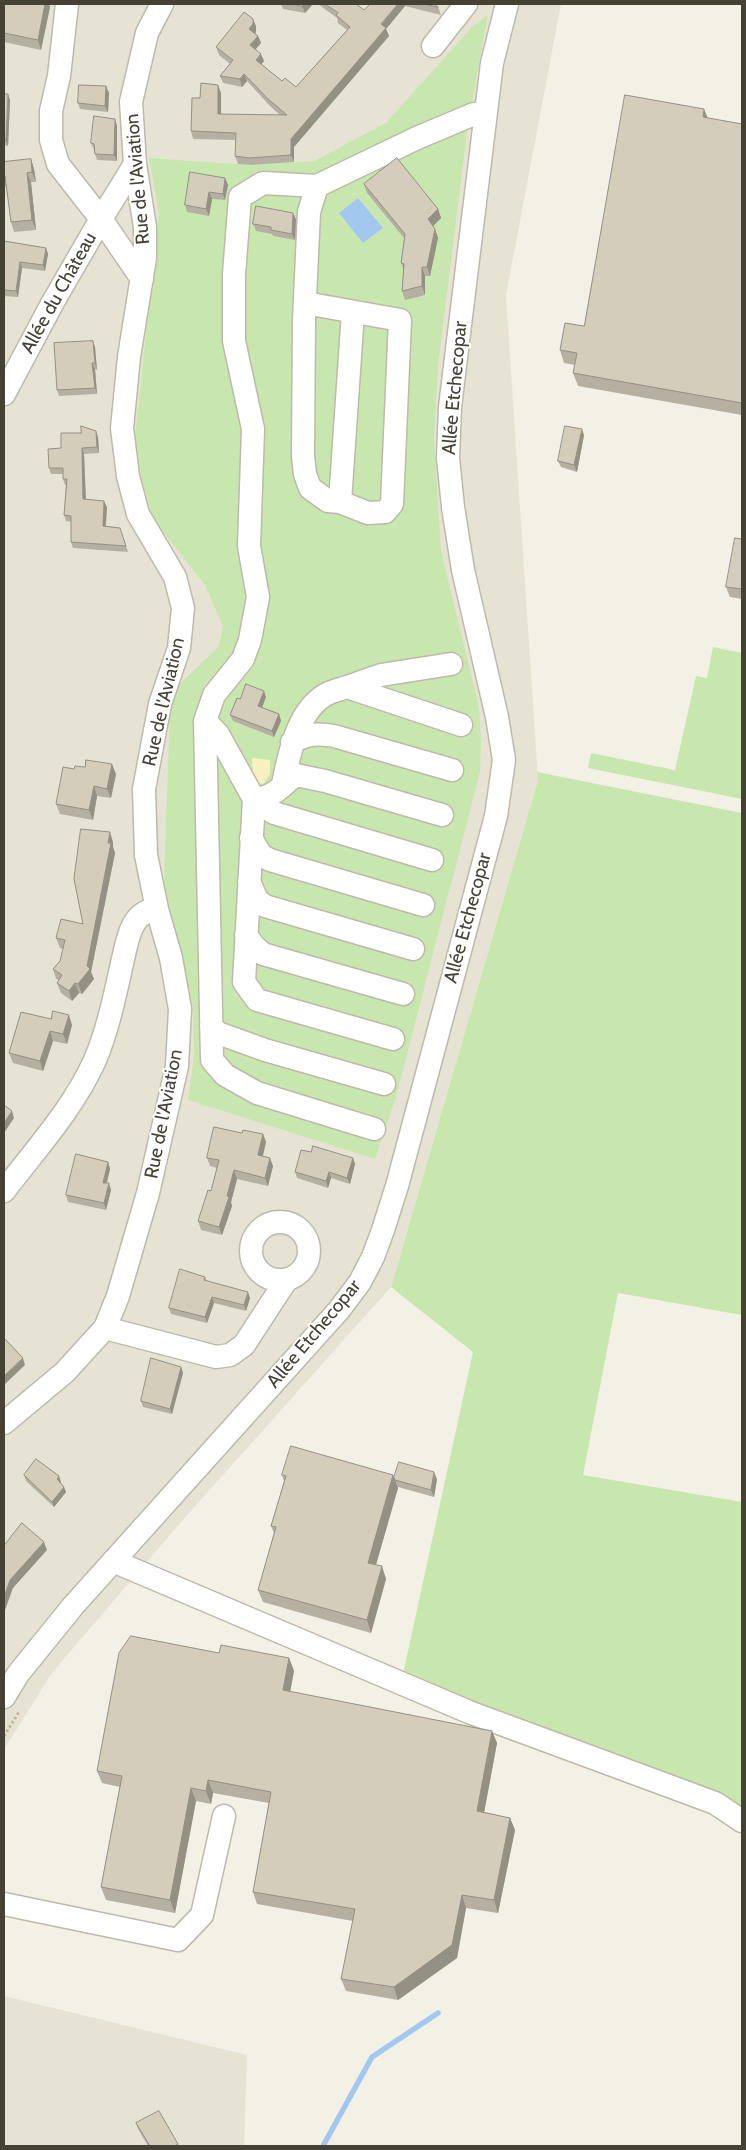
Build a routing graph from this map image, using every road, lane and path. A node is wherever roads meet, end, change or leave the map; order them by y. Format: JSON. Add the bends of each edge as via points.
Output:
{"nodes":[{"id":1,"x":67,"y":4,"type":"edge"},
{"id":2,"x":162,"y":4,"type":"edge"},
{"id":3,"x":466,"y":4,"type":"edge"},
{"id":4,"x":507,"y":4,"type":"edge"},
{"id":5,"x":433,"y":46,"type":"dead end"},
{"id":6,"x":486,"y":112,"type":"junction"},
{"id":7,"x":135,"y":164,"type":"junction"},
{"id":8,"x":317,"y":186,"type":"junction"},
{"id":9,"x":100,"y":218,"type":"junction"},
{"id":10,"x":142,"y":279,"type":"junction"},
{"id":11,"x":305,"y":303,"type":"junction"},
{"id":12,"x":353,"y":312,"type":"junction"},
{"id":13,"x":4,"y":394,"type":"edge"},
{"id":14,"x":340,"y":502,"type":"junction"},
{"id":15,"x":451,"y":664,"type":"dead end"},
{"id":16,"x":347,"y":687,"type":"junction"},
{"id":17,"x":205,"y":721,"type":"junction"},
{"id":18,"x":462,"y":725,"type":"dead end"},
{"id":19,"x":292,"y":742,"type":"junction"},
{"id":20,"x":452,"y":770,"type":"dead end"},
{"id":21,"x":283,"y":784,"type":"junction"},
{"id":22,"x":254,"y":800,"type":"junction"},
{"id":23,"x":442,"y":815,"type":"dead end"},
{"id":24,"x":251,"y":838,"type":"junction"},
{"id":25,"x":432,"y":860,"type":"dead end"},
{"id":26,"x":249,"y":882,"type":"junction"},
{"id":27,"x":423,"y":904,"type":"dead end"},
{"id":28,"x":157,"y":909,"type":"junction"},
{"id":29,"x":246,"y":935,"type":"junction"},
{"id":30,"x":413,"y":949,"type":"dead end"},
{"id":31,"x":403,"y":994,"type":"dead end"},
{"id":32,"x":211,"y":1026,"type":"junction"},
{"id":33,"x":393,"y":1039,"type":"dead end"},
{"id":34,"x":384,"y":1084,"type":"dead end"},
{"id":35,"x":374,"y":1129,"type":"dead end"},
{"id":36,"x":4,"y":1191,"type":"edge"},
{"id":37,"x":287,"y":1279,"type":"dead end"},
{"id":38,"x":105,"y":1328,"type":"junction"},
{"id":39,"x":4,"y":1423,"type":"edge"},
{"id":40,"x":113,"y":1561,"type":"junction"},
{"id":41,"x":4,"y":1697,"type":"edge"},
{"id":42,"x":224,"y":1816,"type":"dead end"},
{"id":43,"x":742,"y":1821,"type":"edge"},
{"id":44,"x":4,"y":1904,"type":"edge"}],
"edges":[{"from":1,"to":9,"type":"street","via":[[59,76],[51,111],[51,140],[58,164]]},
{"from":2,"to":7,"type":"street","name":"Rue de l'Aviation","via":[[147,33],[131,102]]},
{"from":3,"to":5,"type":"street"},
{"from":4,"to":6,"type":"street","name":"Allée Etchecopar","via":[[492,63]]},
{"from":6,"to":8,"type":"street","via":[[417,138]]},
{"from":6,"to":40,"type":"street","name":"Allée Etchecopar","via":[[450,406],[448,458],[452,507],[463,570],[504,760],[496,816],[397,1186],[383,1230],[360,1282],[339,1310]]},
{"from":7,"to":9,"type":"street","name":"Allée du Château"},
{"from":7,"to":10,"type":"street","name":"Rue de l'Aviation","via":[[145,227],[146,258]]},
{"from":8,"to":11,"type":"street","via":[[309,212]]},
{"from":8,"to":17,"type":"street","via":[[263,183],[240,197],[234,274],[234,341],[252,429],[249,546],[258,597],[250,640],[242,659],[214,695]]},
{"from":9,"to":10,"type":"street"},
{"from":9,"to":13,"type":"street","name":"Allée du Château"},
{"from":10,"to":28,"type":"street","name":"Rue de l'Aviation","via":[[122,428],[128,476],[138,514],[174,577],[183,608],[179,648],[160,704],[144,789],[146,855]]},
{"from":11,"to":12,"type":"street"},
{"from":11,"to":14,"type":"street","via":[[305,474],[310,488],[328,501]]},
{"from":12,"to":14,"type":"street"},
{"from":12,"to":14,"type":"street","via":[[400,320],[392,504],[385,512],[368,513]]},
{"from":15,"to":16,"type":"street","via":[[381,675]]},
{"from":16,"to":18,"type":"street"},
{"from":16,"to":19,"type":"street","via":[[318,700]]},
{"from":17,"to":22,"type":"street","via":[[218,734]]},
{"from":17,"to":32,"type":"street"},
{"from":19,"to":20,"type":"street","via":[[316,733],[334,736]]},
{"from":19,"to":21,"type":"street"},
{"from":21,"to":22,"type":"street","via":[[276,794]]},
{"from":21,"to":23,"type":"street","via":[[296,775],[325,780]]},
{"from":22,"to":24,"type":"street"},
{"from":22,"to":25,"type":"street","via":[[274,814]]},
{"from":24,"to":26,"type":"street"},
{"from":24,"to":27,"type":"street","via":[[261,854],[270,860]]},
{"from":26,"to":29,"type":"street"},
{"from":26,"to":30,"type":"street","via":[[257,900],[265,906]]},
{"from":28,"to":36,"type":"street","via":[[140,914],[133,924],[95,1060],[69,1107]]},
{"from":28,"to":38,"type":"street","name":"Rue de l'Aviation","via":[[171,958],[180,1009],[177,1066],[148,1193],[118,1296]]},
{"from":29,"to":31,"type":"street","via":[[263,954]]},
{"from":29,"to":33,"type":"street","via":[[244,982],[257,1000]]},
{"from":32,"to":34,"type":"street","via":[[218,1034],[265,1050]]},
{"from":32,"to":35,"type":"street","via":[[212,1060],[225,1075],[257,1093]]},
{"from":37,"to":38,"type":"street","via":[[244,1345],[230,1355],[216,1357]]},
{"from":38,"to":39,"type":"street","name":"Rue de l'Aviation","via":[[65,1372]]},
{"from":40,"to":41,"type":"street","name":"Allée Etchecopar","via":[[18,1674]]},
{"from":40,"to":43,"type":"street","via":[[469,1712],[715,1803]]},
{"from":42,"to":44,"type":"street","via":[[202,1915],[178,1940]]}]}
